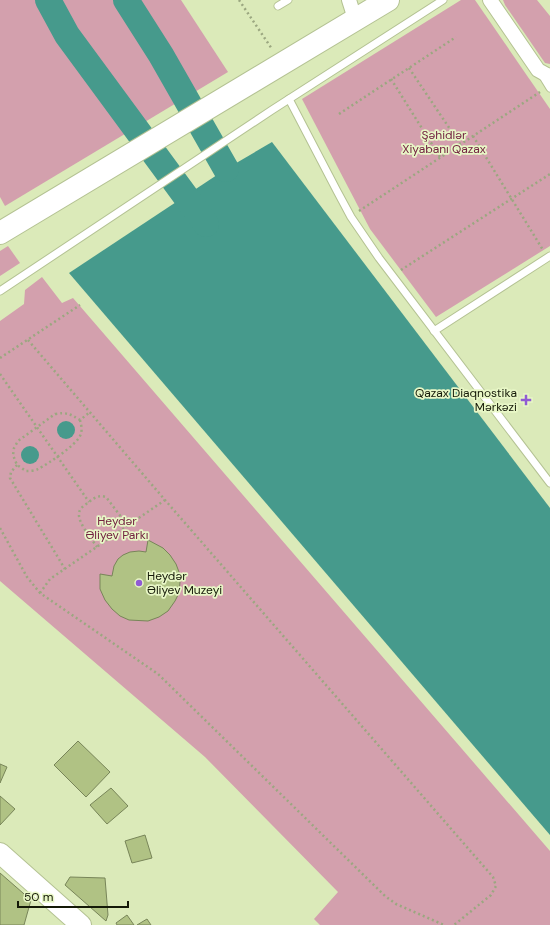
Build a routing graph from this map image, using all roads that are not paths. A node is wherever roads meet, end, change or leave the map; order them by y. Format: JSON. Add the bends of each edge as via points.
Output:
{"nodes":[{"id":1,"x":288,"y":0,"type":"edge"},
{"id":2,"x":388,"y":0,"type":"edge"},
{"id":3,"x":443,"y":0,"type":"edge"},
{"id":4,"x":490,"y":0,"type":"edge"},
{"id":5,"x":278,"y":6,"type":"dead end"},
{"id":6,"x":352,"y":10,"type":"edge"},
{"id":7,"x":547,"y":80,"type":"edge"},
{"id":8,"x":289,"y":99,"type":"junction"},
{"id":9,"x":0,"y":233,"type":"edge"},
{"id":10,"x":549,"y":257,"type":"edge"},
{"id":11,"x":0,"y":291,"type":"edge"},
{"id":12,"x":434,"y":331,"type":"junction"},
{"id":13,"x":550,"y":482,"type":"edge"},
{"id":14,"x":0,"y":853,"type":"edge"},
{"id":15,"x":81,"y":925,"type":"edge"}],
"edges":[{"from":1,"to":5,"type":"lane"},
{"from":2,"to":6,"type":"main road"},
{"from":3,"to":8,"type":"lane"},
{"from":4,"to":7,"type":"street"},
{"from":6,"to":9,"type":"main road","via":[[277,67]]},
{"from":8,"to":11,"type":"lane"},
{"from":8,"to":12,"type":"lane","via":[[351,216]]},
{"from":10,"to":12,"type":"lane"},
{"from":12,"to":13,"type":"lane"},
{"from":14,"to":15,"type":"main road"}]}
